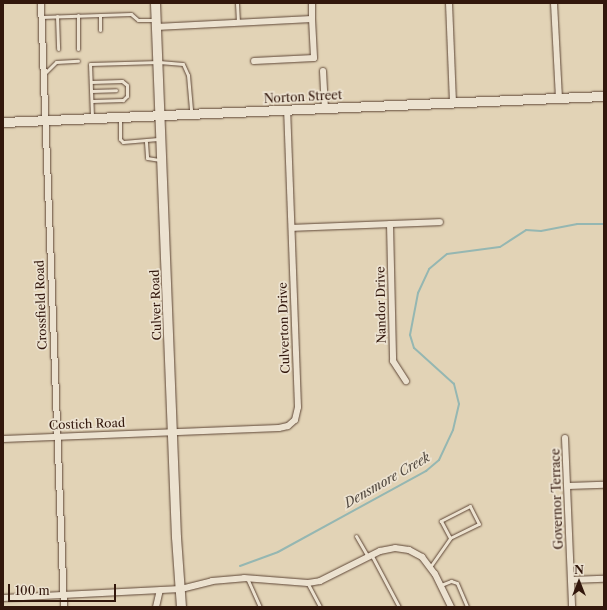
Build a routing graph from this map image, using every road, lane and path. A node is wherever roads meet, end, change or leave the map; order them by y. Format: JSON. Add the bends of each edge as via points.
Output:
{"nodes":[{"id":1,"x":41,"y":3,"type":"edge"},
{"id":2,"x":155,"y":3,"type":"edge"},
{"id":3,"x":237,"y":3,"type":"edge"},
{"id":4,"x":312,"y":3,"type":"edge"},
{"id":5,"x":449,"y":3,"type":"edge"},
{"id":6,"x":554,"y":3,"type":"edge"},
{"id":7,"x":100,"y":15,"type":"junction"},
{"id":8,"x":57,"y":16,"type":"junction"},
{"id":9,"x":78,"y":16,"type":"junction"},
{"id":10,"x":41,"y":17,"type":"junction"},
{"id":11,"x":312,"y":19,"type":"junction"},
{"id":12,"x":156,"y":24,"type":"junction"},
{"id":13,"x":238,"y":24,"type":"junction"},
{"id":14,"x":100,"y":30,"type":"dead end"},
{"id":15,"x":58,"y":49,"type":"dead end"},
{"id":16,"x":78,"y":49,"type":"dead end"},
{"id":17,"x":78,"y":61,"type":"dead end"},
{"id":18,"x":254,"y":61,"type":"dead end"},
{"id":19,"x":158,"y":62,"type":"junction"},
{"id":20,"x":323,"y":71,"type":"dead end"},
{"id":21,"x":44,"y":74,"type":"junction"},
{"id":22,"x":91,"y":82,"type":"junction"},
{"id":23,"x":116,"y":90,"type":"dead end"},
{"id":24,"x":91,"y":91,"type":"junction"},
{"id":25,"x":604,"y":96,"type":"edge"},
{"id":26,"x":559,"y":98,"type":"junction"},
{"id":27,"x":92,"y":101,"type":"junction"},
{"id":28,"x":453,"y":102,"type":"junction"},
{"id":29,"x":325,"y":108,"type":"junction"},
{"id":30,"x":287,"y":110,"type":"junction"},
{"id":31,"x":191,"y":114,"type":"junction"},
{"id":32,"x":162,"y":115,"type":"junction"},
{"id":33,"x":120,"y":117,"type":"junction"},
{"id":34,"x":92,"y":118,"type":"junction"},
{"id":35,"x":46,"y":120,"type":"junction"},
{"id":36,"x":3,"y":122,"type":"edge"},
{"id":37,"x":162,"y":139,"type":"junction"},
{"id":38,"x":146,"y":142,"type":"junction"},
{"id":39,"x":163,"y":160,"type":"junction"},
{"id":40,"x":440,"y":222,"type":"dead end"},
{"id":41,"x":390,"y":224,"type":"junction"},
{"id":42,"x":292,"y":228,"type":"junction"},
{"id":43,"x":406,"y":381,"type":"dead end"},
{"id":44,"x":172,"y":432,"type":"junction"},
{"id":45,"x":57,"y":436,"type":"junction"},
{"id":46,"x":565,"y":438,"type":"dead end"},
{"id":47,"x":3,"y":439,"type":"edge"},
{"id":48,"x":604,"y":485,"type":"edge"},
{"id":49,"x":568,"y":486,"type":"junction"},
{"id":50,"x":356,"y":536,"type":"dead end"},
{"id":51,"x":450,"y":538,"type":"junction"},
{"id":52,"x":370,"y":556,"type":"junction"},
{"id":53,"x":430,"y":567,"type":"junction"},
{"id":54,"x":248,"y":578,"type":"junction"},
{"id":55,"x":604,"y":579,"type":"edge"},
{"id":56,"x":571,"y":580,"type":"junction"},
{"id":57,"x":308,"y":583,"type":"junction"},
{"id":58,"x":441,"y":586,"type":"junction"},
{"id":59,"x":180,"y":589,"type":"junction"},
{"id":60,"x":160,"y":590,"type":"junction"},
{"id":61,"x":64,"y":595,"type":"junction"},
{"id":62,"x":3,"y":598,"type":"edge"},
{"id":63,"x":64,"y":607,"type":"edge"},
{"id":64,"x":156,"y":607,"type":"edge"},
{"id":65,"x":181,"y":607,"type":"edge"},
{"id":66,"x":260,"y":607,"type":"edge"},
{"id":67,"x":320,"y":607,"type":"edge"},
{"id":68,"x":399,"y":607,"type":"edge"},
{"id":69,"x":451,"y":607,"type":"edge"},
{"id":70,"x":467,"y":607,"type":"edge"},
{"id":71,"x":572,"y":607,"type":"edge"}],
"edges":[{"from":1,"to":10,"type":"street","name":"Crossfield Road"},
{"from":2,"to":12,"type":"main road","name":"Culver Road"},
{"from":3,"to":13,"type":"lane"},
{"from":4,"to":11,"type":"street"},
{"from":5,"to":28,"type":"street"},
{"from":6,"to":26,"type":"street"},
{"from":7,"to":9,"type":"lane"},
{"from":7,"to":12,"type":"lane","via":[[131,14],[138,20]]},
{"from":7,"to":14,"type":"lane"},
{"from":8,"to":9,"type":"lane"},
{"from":8,"to":10,"type":"lane"},
{"from":8,"to":15,"type":"lane"},
{"from":9,"to":16,"type":"lane"},
{"from":10,"to":21,"type":"street","name":"Crossfield Road"},
{"from":11,"to":13,"type":"street"},
{"from":11,"to":18,"type":"street","via":[[314,58]]},
{"from":12,"to":13,"type":"street"},
{"from":12,"to":19,"type":"main road","name":"Culver Road"},
{"from":17,"to":21,"type":"lane","via":[[56,62]]},
{"from":19,"to":22,"type":"lane","via":[[90,64]]},
{"from":19,"to":31,"type":"lane","via":[[183,64],[188,76]]},
{"from":19,"to":32,"type":"main road","name":"Culver Road"},
{"from":20,"to":29,"type":"street"},
{"from":21,"to":35,"type":"street","name":"Crossfield Road"},
{"from":22,"to":24,"type":"lane"},
{"from":22,"to":27,"type":"lane","via":[[122,81],[126,85],[126,99]]},
{"from":23,"to":24,"type":"lane"},
{"from":24,"to":27,"type":"lane"},
{"from":25,"to":26,"type":"main road","name":"Norton Street"},
{"from":26,"to":28,"type":"main road","name":"Norton Street"},
{"from":27,"to":34,"type":"lane"},
{"from":28,"to":29,"type":"main road","name":"Norton Street"},
{"from":29,"to":30,"type":"main road","name":"Norton Street"},
{"from":30,"to":31,"type":"main road","name":"Norton Street"},
{"from":30,"to":42,"type":"street","name":"Culverton Drive"},
{"from":31,"to":32,"type":"main road","name":"Norton Street"},
{"from":32,"to":33,"type":"main road","name":"Norton Street"},
{"from":32,"to":37,"type":"main road","name":"Culver Road"},
{"from":33,"to":34,"type":"main road","name":"Norton Street"},
{"from":33,"to":38,"type":"lane","via":[[121,141]]},
{"from":34,"to":35,"type":"main road","name":"Norton Street"},
{"from":35,"to":36,"type":"main road","name":"Norton Street"},
{"from":35,"to":45,"type":"street","name":"Crossfield Road"},
{"from":37,"to":38,"type":"lane"},
{"from":37,"to":39,"type":"main road","name":"Culver Road"},
{"from":38,"to":39,"type":"lane","via":[[148,158]]},
{"from":39,"to":44,"type":"main road","name":"Culver Road"},
{"from":40,"to":41,"type":"street"},
{"from":41,"to":42,"type":"street"},
{"from":41,"to":43,"type":"street","name":"Nandor Drive","via":[[393,361]]},
{"from":42,"to":44,"type":"street","name":"Culverton Drive","via":[[298,407],[295,420],[288,426],[279,428]]},
{"from":44,"to":45,"type":"street","name":"Costich Road"},
{"from":44,"to":59,"type":"main road","name":"Culver Road"},
{"from":45,"to":47,"type":"street","name":"Costich Road"},
{"from":45,"to":61,"type":"street","name":"Crossfield Road"},
{"from":46,"to":49,"type":"street","name":"Governor Terrace"},
{"from":48,"to":49,"type":"street"},
{"from":49,"to":56,"type":"street","name":"Governor Terrace"},
{"from":50,"to":52,"type":"lane"},
{"from":51,"to":51,"type":"lane","via":[[479,524],[470,506],[441,521]]},
{"from":51,"to":53,"type":"lane"},
{"from":52,"to":53,"type":"street","via":[[395,548],[409,550],[422,557]]},
{"from":52,"to":57,"type":"street","via":[[320,581]]},
{"from":52,"to":68,"type":"lane"},
{"from":53,"to":58,"type":"street"},
{"from":54,"to":57,"type":"street"},
{"from":54,"to":59,"type":"street","via":[[212,581]]},
{"from":54,"to":66,"type":"lane"},
{"from":55,"to":56,"type":"street"},
{"from":56,"to":71,"type":"street","name":"Governor Terrace"},
{"from":57,"to":67,"type":"lane"},
{"from":58,"to":69,"type":"street"},
{"from":58,"to":70,"type":"lane","via":[[451,582],[457,583]]},
{"from":59,"to":60,"type":"street"},
{"from":59,"to":65,"type":"main road","name":"Culver Road"},
{"from":60,"to":61,"type":"street"},
{"from":60,"to":64,"type":"street"},
{"from":61,"to":62,"type":"street"},
{"from":61,"to":63,"type":"street","name":"Crossfield Road"}]}
